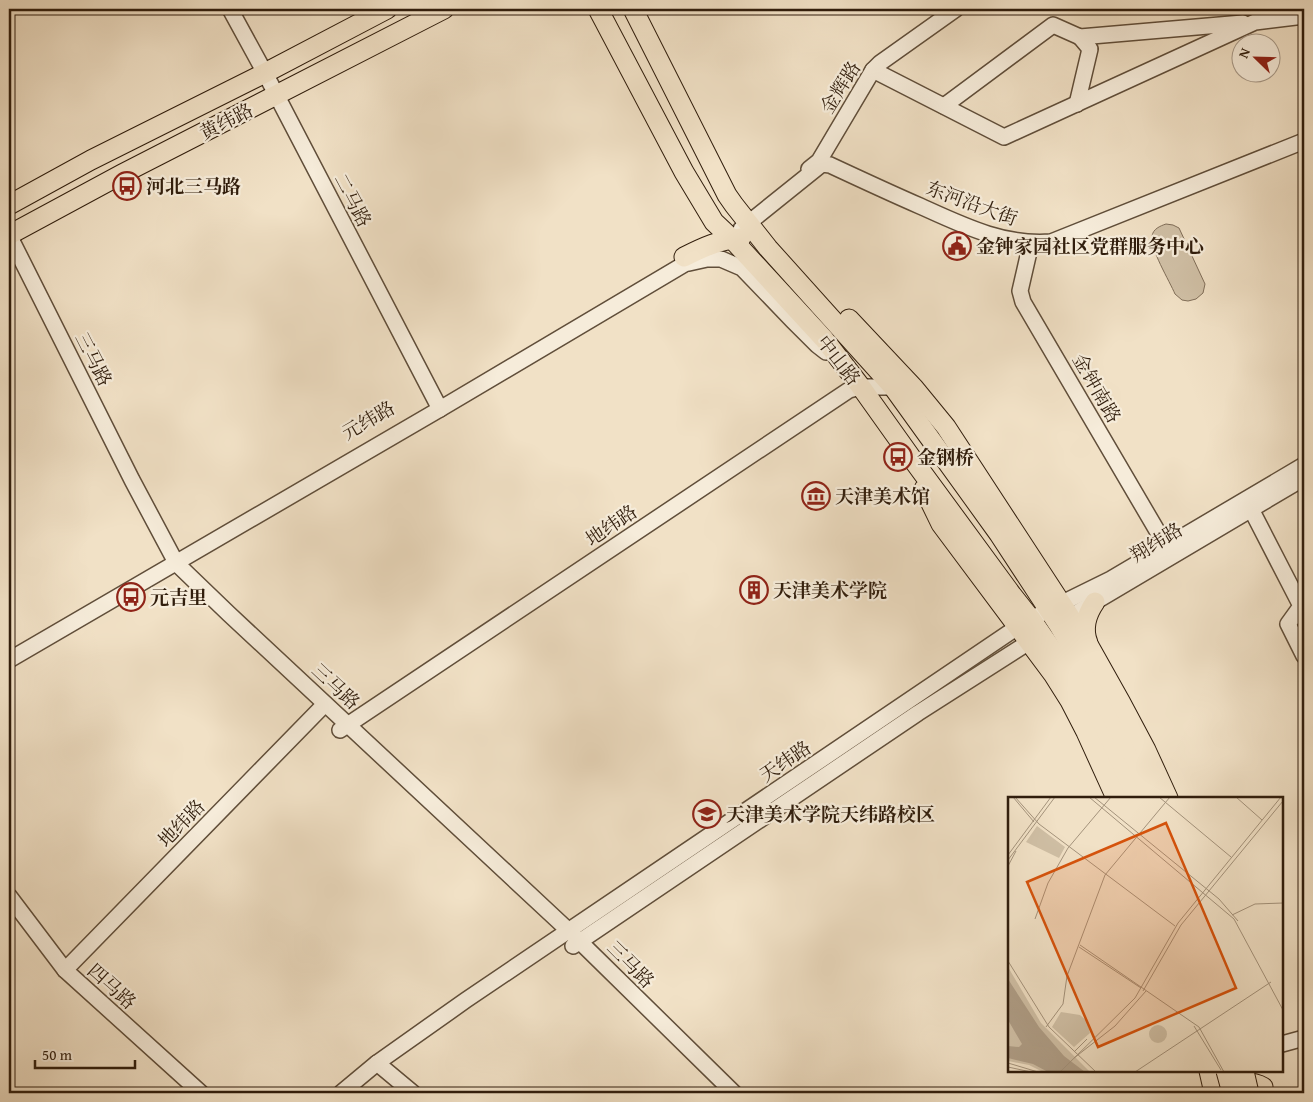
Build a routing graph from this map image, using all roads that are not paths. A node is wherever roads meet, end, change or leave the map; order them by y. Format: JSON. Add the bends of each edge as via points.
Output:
{"nodes":[{"id":1,"x":230,"y":9,"type":"edge"},
{"id":2,"x":387,"y":9,"type":"edge"},
{"id":3,"x":444,"y":9,"type":"edge"},
{"id":4,"x":598,"y":9,"type":"edge"},
{"id":5,"x":633,"y":9,"type":"edge"},
{"id":6,"x":956,"y":9,"type":"edge"},
{"id":7,"x":1304,"y":16,"type":"edge"},
{"id":8,"x":1254,"y":22,"type":"junction"},
{"id":9,"x":1080,"y":37,"type":"junction"},
{"id":10,"x":874,"y":70,"type":"junction"},
{"id":11,"x":264,"y":73,"type":"junction"},
{"id":12,"x":276,"y":95,"type":"junction"},
{"id":13,"x":1077,"y":104,"type":"junction"},
{"id":14,"x":944,"y":106,"type":"junction"},
{"id":15,"x":1304,"y":141,"type":"edge"},
{"id":16,"x":819,"y":161,"type":"joint"},
{"id":17,"x":9,"y":205,"type":"edge"},
{"id":18,"x":746,"y":220,"type":"junction"},
{"id":19,"x":9,"y":235,"type":"edge"},
{"id":20,"x":727,"y":237,"type":"junction"},
{"id":21,"x":1031,"y":243,"type":"junction"},
{"id":22,"x":768,"y":248,"type":"junction"},
{"id":23,"x":9,"y":256,"type":"edge"},
{"id":24,"x":685,"y":260,"type":"junction"},
{"id":25,"x":844,"y":364,"type":"junction"},
{"id":26,"x":861,"y":386,"type":"junction"},
{"id":27,"x":893,"y":387,"type":"junction"},
{"id":28,"x":914,"y":388,"type":"junction"},
{"id":29,"x":438,"y":406,"type":"junction"},
{"id":30,"x":913,"y":460,"type":"junction"},
{"id":31,"x":1304,"y":465,"type":"edge"},
{"id":32,"x":1304,"y":478,"type":"edge"},
{"id":33,"x":1251,"y":510,"type":"junction"},
{"id":34,"x":1166,"y":546,"type":"junction"},
{"id":35,"x":172,"y":559,"type":"junction"},
{"id":36,"x":1090,"y":597,"type":"junction"},
{"id":37,"x":1046,"y":619,"type":"junction"},
{"id":38,"x":1089,"y":646,"type":"junction"},
{"id":39,"x":9,"y":652,"type":"edge"},
{"id":40,"x":1304,"y":656,"type":"edge"},
{"id":41,"x":9,"y":660,"type":"edge"},
{"id":42,"x":1097,"y":705,"type":"junction"},
{"id":43,"x":322,"y":707,"type":"junction"},
{"id":44,"x":344,"y":728,"type":"junction"},
{"id":45,"x":1116,"y":797,"type":"edge"},
{"id":46,"x":1134,"y":797,"type":"edge"},
{"id":47,"x":1152,"y":797,"type":"edge"},
{"id":48,"x":1168,"y":797,"type":"edge"},
{"id":49,"x":9,"y":896,"type":"edge"},
{"id":50,"x":571,"y":939,"type":"junction"},
{"id":51,"x":65,"y":970,"type":"junction"},
{"id":52,"x":1304,"y":1038,"type":"edge"},
{"id":53,"x":1283,"y":1044,"type":"edge"},
{"id":54,"x":377,"y":1062,"type":"junction"},
{"id":55,"x":1209,"y":1072,"type":"edge"},
{"id":56,"x":1226,"y":1072,"type":"edge"},
{"id":57,"x":1245,"y":1072,"type":"edge"},
{"id":58,"x":1259,"y":1086,"type":"edge"},
{"id":59,"x":201,"y":1093,"type":"edge"},
{"id":60,"x":341,"y":1093,"type":"edge"},
{"id":61,"x":413,"y":1093,"type":"edge"},
{"id":62,"x":723,"y":1093,"type":"edge"},
{"id":63,"x":734,"y":1093,"type":"edge"},
{"id":64,"x":1214,"y":1093,"type":"edge"},
{"id":65,"x":1222,"y":1093,"type":"edge"},
{"id":66,"x":1232,"y":1093,"type":"edge"}],
"edges":[{"from":1,"to":11,"type":"street","name":"二马路"},
{"from":2,"to":11,"type":"main road","name":"黄纬路"},
{"from":3,"to":12,"type":"main road","name":"黄纬路"},
{"from":4,"to":20,"type":"main road","name":"中山路","via":[[684,172],[714,222]]},
{"from":5,"to":18,"type":"main road","name":"中山路","via":[[727,195]]},
{"from":6,"to":10,"type":"street","name":"金辉路"},
{"from":7,"to":8,"type":"street"},
{"from":8,"to":9,"type":"street"},
{"from":8,"to":13,"type":"street"},
{"from":9,"to":13,"type":"street","via":[[1090,49]]},
{"from":9,"to":14,"type":"street","via":[[1054,25]]},
{"from":10,"to":14,"type":"street"},
{"from":10,"to":16,"type":"street","name":"金辉路"},
{"from":11,"to":12,"type":"street","name":"二马路"},
{"from":11,"to":17,"type":"main road","name":"黄纬路"},
{"from":12,"to":19,"type":"main road","name":"黄纬路"},
{"from":12,"to":29,"type":"street","name":"二马路"},
{"from":13,"to":14,"type":"street","via":[[1004,137]]},
{"from":15,"to":21,"type":"street","name":"东河沿大街","via":[[1051,242]]},
{"from":16,"to":18,"type":"street","name":"东河沿大街"},
{"from":18,"to":20,"type":"street","name":"东河沿大街"},
{"from":18,"to":21,"type":"street","name":"东河沿大街","via":[[822,164],[955,222],[1005,239]]},
{"from":18,"to":22,"type":"main road","name":"中山路"},
{"from":18,"to":28,"type":"main road","via":[[788,254]]},
{"from":19,"to":35,"type":"street","name":"三马路"},
{"from":20,"to":22,"type":"main road","via":[[750,239]]},
{"from":20,"to":24,"type":"main road"},
{"from":20,"to":25,"type":"main road","name":"中山路"},
{"from":21,"to":34,"type":"street","name":"金钟南路","via":[[1020,291],[1023,302]]},
{"from":22,"to":27,"type":"main road","name":"中山路"},
{"from":23,"to":35,"type":"street","name":"三马路","via":[[158,544]]},
{"from":24,"to":25,"type":"street","name":"元纬路","via":[[722,259],[742,268],[817,345]]},
{"from":24,"to":29,"type":"street","name":"元纬路"},
{"from":25,"to":26,"type":"main road","name":"中山路"},
{"from":26,"to":27,"type":"street","name":"地纬路"},
{"from":26,"to":30,"type":"main road","name":"中山路"},
{"from":26,"to":44,"type":"street","name":"地纬路","via":[[849,390]]},
{"from":27,"to":28,"type":"street","name":"地纬路"},
{"from":27,"to":37,"type":"main road","name":"中山路","via":[[999,534],[1028,579]]},
{"from":28,"to":37,"type":"main road","via":[[946,426]]},
{"from":29,"to":35,"type":"street","name":"元纬路"},
{"from":29,"to":35,"type":"street","name":"元纬路","via":[[192,552]]},
{"from":30,"to":37,"type":"main road","name":"中山路","via":[[1012,595]]},
{"from":30,"to":37,"type":"main road","via":[[941,524]]},
{"from":31,"to":34,"type":"street","name":"翔纬路"},
{"from":32,"to":33,"type":"street","name":"翔纬路"},
{"from":33,"to":36,"type":"street","name":"翔纬路"},
{"from":33,"to":40,"type":"street","via":[[1301,606],[1288,624]]},
{"from":34,"to":36,"type":"street","name":"翔纬路","via":[[1111,579]]},
{"from":35,"to":39,"type":"street","name":"元纬路"},
{"from":35,"to":41,"type":"street","name":"元纬路"},
{"from":35,"to":43,"type":"street","name":"三马路"},
{"from":36,"to":37,"type":"street","name":"翔纬路"},
{"from":36,"to":37,"type":"street","via":[[1064,593]]},
{"from":36,"to":38,"type":"main road","via":[[1085,624]]},
{"from":37,"to":38,"type":"main road"},
{"from":37,"to":42,"type":"main road"},
{"from":37,"to":45,"type":"main road","via":[[1053,674],[1086,732]]},
{"from":37,"to":50,"type":"street","name":"天纬路"},
{"from":38,"to":48,"type":"main road","via":[[1122,703]]},
{"from":42,"to":46,"type":"main road"},
{"from":42,"to":47,"type":"main road","via":[[1134,760]]},
{"from":43,"to":44,"type":"street","name":"三马路"},
{"from":43,"to":51,"type":"street","name":"地纬路"},
{"from":44,"to":50,"type":"street","name":"三马路"},
{"from":49,"to":51,"type":"street","name":"四马路"},
{"from":50,"to":54,"type":"street","name":"天纬路","via":[[466,1000]]},
{"from":50,"to":62,"type":"street","name":"三马路"},
{"from":50,"to":63,"type":"street","name":"三马路"},
{"from":51,"to":59,"type":"street","name":"四马路"},
{"from":52,"to":53,"type":"street"},
{"from":54,"to":60,"type":"street","name":"天纬路"},
{"from":54,"to":61,"type":"street"},
{"from":55,"to":64,"type":"main road"},
{"from":56,"to":66,"type":"main road","bridge":true},
{"from":57,"to":58,"type":"main road","bridge":true},
{"from":58,"to":65,"type":"main road","via":[[1245,1082],[1230,1086]]}]}
